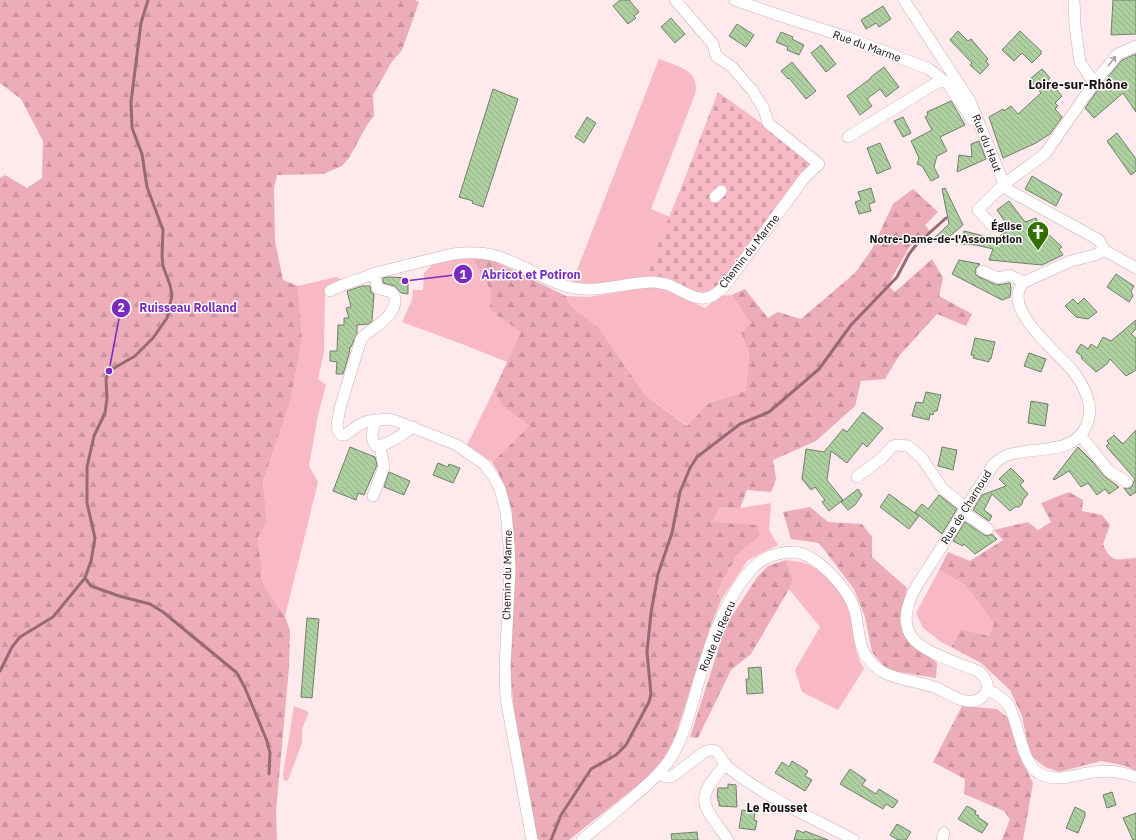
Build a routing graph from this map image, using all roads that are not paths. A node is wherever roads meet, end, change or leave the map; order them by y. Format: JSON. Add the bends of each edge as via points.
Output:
{"nodes":[{"id":1,"x":675,"y":0,"type":"edge"},
{"id":2,"x":736,"y":0,"type":"edge"},
{"id":3,"x":904,"y":0,"type":"edge"},
{"id":4,"x":1074,"y":0,"type":"edge"},
{"id":5,"x":1136,"y":46,"type":"edge"},
{"id":6,"x":941,"y":80,"type":"junction"},
{"id":7,"x":1094,"y":83,"type":"junction"},
{"id":8,"x":978,"y":120,"type":"junction"},
{"id":9,"x":848,"y":137,"type":"dead end"},
{"id":10,"x":1004,"y":184,"type":"junction"},
{"id":11,"x":993,"y":226,"type":"dead end"},
{"id":12,"x":1104,"y":250,"type":"junction"},
{"id":13,"x":1136,"y":268,"type":"edge"},
{"id":14,"x":982,"y":271,"type":"dead end"},
{"id":15,"x":375,"y":274,"type":"junction"},
{"id":16,"x":1024,"y":282,"type":"junction"},
{"id":17,"x":330,"y":291,"type":"dead end"},
{"id":18,"x":376,"y":420,"type":"junction"},
{"id":19,"x":414,"y":427,"type":"junction"},
{"id":20,"x":1081,"y":436,"type":"junction"},
{"id":21,"x":380,"y":446,"type":"junction"},
{"id":22,"x":858,"y":477,"type":"dead end"},
{"id":23,"x":1126,"y":482,"type":"dead end"},
{"id":24,"x":373,"y":496,"type":"dead end"},
{"id":25,"x":965,"y":510,"type":"junction"},
{"id":26,"x":988,"y":529,"type":"dead end"},
{"id":27,"x":988,"y":689,"type":"junction"},
{"id":28,"x":726,"y":764,"type":"junction"},
{"id":29,"x":660,"y":772,"type":"junction"},
{"id":30,"x":1136,"y":777,"type":"edge"},
{"id":31,"x":532,"y":840,"type":"edge"},
{"id":32,"x":582,"y":840,"type":"edge"},
{"id":33,"x":728,"y":840,"type":"edge"},
{"id":34,"x":854,"y":840,"type":"edge"}],
"edges":[{"from":1,"to":15,"type":"street","name":"Chemin du Marme","via":[[713,44],[716,56],[732,67],[752,90],[764,109],[768,123],[819,164],[805,177],[724,287],[707,298],[696,298],[666,284],[653,282],[582,289],[568,287],[496,256],[479,252],[453,254]]},
{"from":2,"to":6,"type":"street","name":"Rue du Marme","via":[[894,55],[929,70]]},
{"from":3,"to":8,"type":"street","name":"Rue du Haut","via":[[970,102]]},
{"from":4,"to":7,"type":"street","via":[[1080,62]]},
{"from":7,"to":5,"type":"street","one_way":true,"via":[[1118,54]]},
{"from":6,"to":8,"type":"street","name":"Rue du Marme","via":[[948,84],[972,120]]},
{"from":6,"to":9,"type":"street"},
{"from":7,"to":10,"type":"street","via":[[1045,154]]},
{"from":8,"to":10,"type":"street","name":"Rue du Haut"},
{"from":10,"to":11,"type":"street","via":[[978,210]]},
{"from":10,"to":12,"type":"street","name":"Rue du Haut","via":[[1010,191],[1099,240]]},
{"from":12,"to":13,"type":"street","name":"Rue du Haut"},
{"from":12,"to":16,"type":"street","via":[[1071,261]]},
{"from":14,"to":16,"type":"street","via":[[999,278],[1008,275]]},
{"from":15,"to":17,"type":"street"},
{"from":15,"to":18,"type":"street","name":"Chemin du Marme","via":[[377,288],[393,294],[394,304],[390,314],[362,339],[340,408],[338,431],[345,435],[365,422]]},
{"from":16,"to":20,"type":"street","via":[[1020,286],[1019,297],[1025,316],[1038,335],[1072,370],[1087,398],[1089,418]]},
{"from":18,"to":19,"type":"street","name":"Chemin du Marme","via":[[388,419]]},
{"from":18,"to":21,"type":"street","via":[[372,441],[376,446]]},
{"from":19,"to":21,"type":"street"},
{"from":19,"to":31,"type":"street","name":"Chemin du Marme","via":[[457,445],[484,464],[493,476],[503,499],[509,532],[510,569],[506,698]]},
{"from":20,"to":23,"type":"street","via":[[1108,471]]},
{"from":20,"to":25,"type":"street","name":"Rue de Charnoud","via":[[1060,447],[1025,451],[1000,459],[993,465]]},
{"from":21,"to":24,"type":"street","via":[[384,467]]},
{"from":22,"to":25,"type":"street","via":[[893,446],[908,446],[922,458],[942,488]]},
{"from":25,"to":26,"type":"street"},
{"from":25,"to":27,"type":"street","name":"Rue de Charnoud","via":[[912,594],[908,603],[906,623],[916,642],[978,671],[984,675]]},
{"from":27,"to":29,"type":"street","name":"Route du Recru","via":[[981,699],[964,700],[938,688],[881,671],[864,652],[850,599],[834,578],[813,559],[796,552],[784,552],[757,564],[729,603],[705,659],[680,739]]},
{"from":27,"to":30,"type":"street","via":[[1008,705],[1028,763],[1039,774],[1059,778],[1105,771]]},
{"from":28,"to":29,"type":"street","via":[[718,752],[711,750],[671,777],[665,777]]},
{"from":28,"to":33,"type":"street","via":[[707,788],[704,803]]},
{"from":28,"to":34,"type":"street","via":[[764,793]]},
{"from":29,"to":32,"type":"street","name":"Route du Recru"}]}
